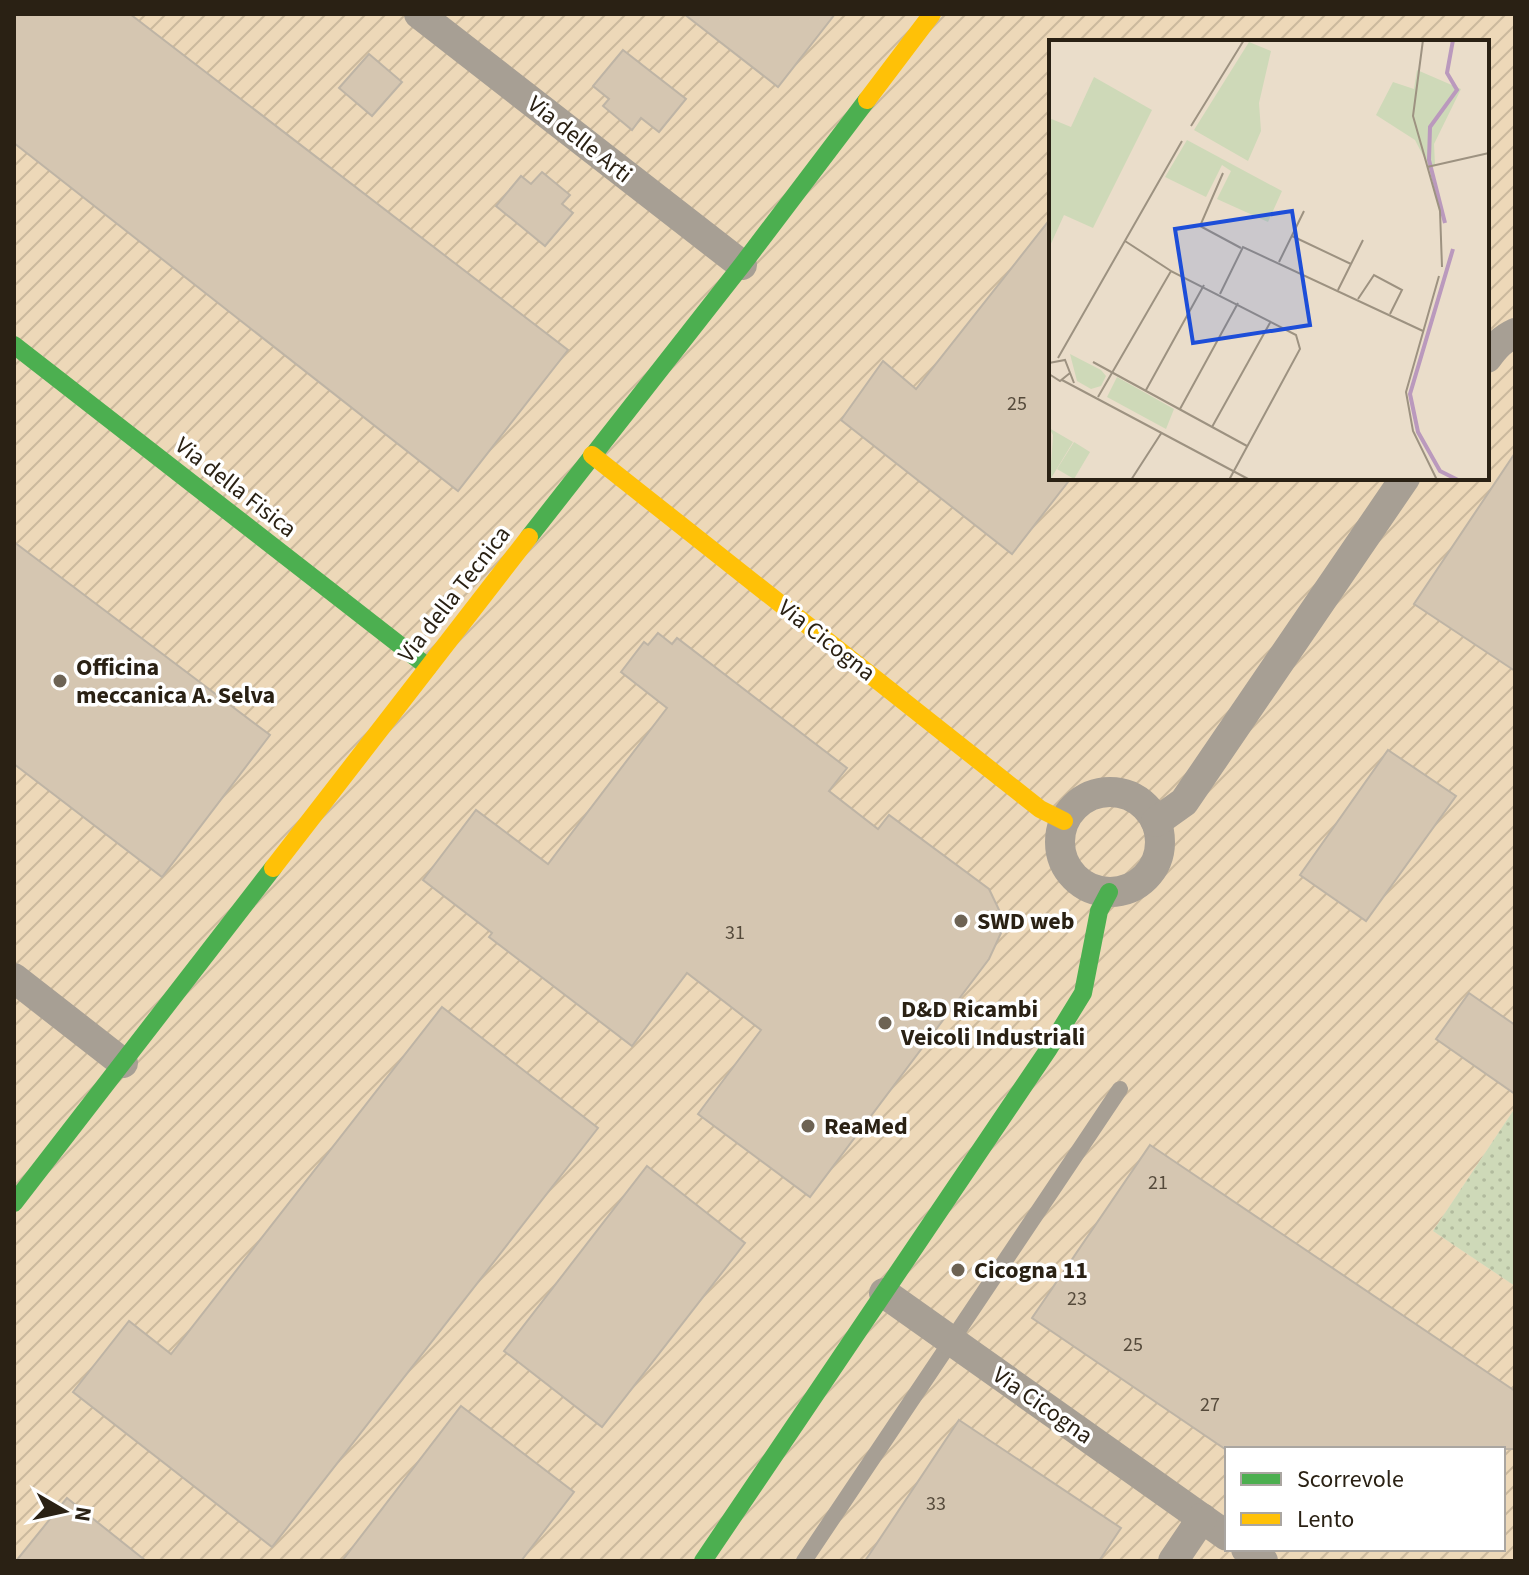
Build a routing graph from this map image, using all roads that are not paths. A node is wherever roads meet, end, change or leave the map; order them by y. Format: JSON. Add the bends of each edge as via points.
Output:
{"nodes":[{"id":1,"x":419,"y":14,"type":"edge"},
{"id":2,"x":932,"y":14,"type":"edge"},
{"id":3,"x":742,"y":265,"type":"junction"},
{"id":4,"x":1515,"y":333,"type":"edge"},
{"id":5,"x":14,"y":345,"type":"edge"},
{"id":6,"x":1489,"y":355,"type":"edge"},
{"id":7,"x":592,"y":455,"type":"junction"},
{"id":8,"x":1404,"y":480,"type":"edge"},
{"id":9,"x":428,"y":667,"type":"junction"},
{"id":10,"x":1064,"y":821,"type":"junction"},
{"id":11,"x":1156,"y":822,"type":"junction"},
{"id":12,"x":1109,"y":892,"type":"junction"},
{"id":13,"x":14,"y":978,"type":"edge"},
{"id":14,"x":123,"y":1063,"type":"junction"},
{"id":15,"x":1120,"y":1089,"type":"dead end"},
{"id":16,"x":14,"y":1203,"type":"edge"},
{"id":17,"x":884,"y":1293,"type":"junction"},
{"id":18,"x":952,"y":1341,"type":"junction"},
{"id":19,"x":1202,"y":1518,"type":"junction"},
{"id":20,"x":1225,"y":1535,"type":"edge"},
{"id":21,"x":703,"y":1561,"type":"edge"},
{"id":22,"x":804,"y":1561,"type":"edge"},
{"id":23,"x":1173,"y":1561,"type":"edge"}],
"edges":[{"from":1,"to":3,"type":"street","name":"Via delle Arti"},
{"from":2,"to":3,"type":"street","name":"Via della Tecnica"},
{"from":3,"to":7,"type":"street","name":"Via della Tecnica"},
{"from":4,"to":6,"type":"street"},
{"from":5,"to":9,"type":"street","name":"Via della Fisica"},
{"from":7,"to":9,"type":"street","name":"Via della Tecnica"},
{"from":7,"to":10,"type":"street","name":"Via Cicogna","via":[[1040,809]]},
{"from":8,"to":11,"type":"street","via":[[1184,802]]},
{"from":9,"to":14,"type":"street","name":"Via della Tecnica"},
{"from":10,"to":11,"type":"street","via":[[1086,797],[1119,792],[1147,807]]},
{"from":10,"to":12,"type":"street","via":[[1061,854],[1067,869],[1093,890]]},
{"from":11,"to":12,"type":"street","via":[[1160,846],[1152,870],[1126,890]]},
{"from":12,"to":17,"type":"street","via":[[1099,911],[1083,993]]},
{"from":13,"to":14,"type":"street"},
{"from":14,"to":16,"type":"street","name":"Via della Tecnica"},
{"from":15,"to":18,"type":"lane"},
{"from":17,"to":18,"type":"street","name":"Via Cicogna"},
{"from":17,"to":21,"type":"street"},
{"from":18,"to":19,"type":"street","name":"Via Cicogna"},
{"from":18,"to":22,"type":"lane"},
{"from":19,"to":20,"type":"street","name":"Via Cicogna"},
{"from":19,"to":23,"type":"street"}]}
